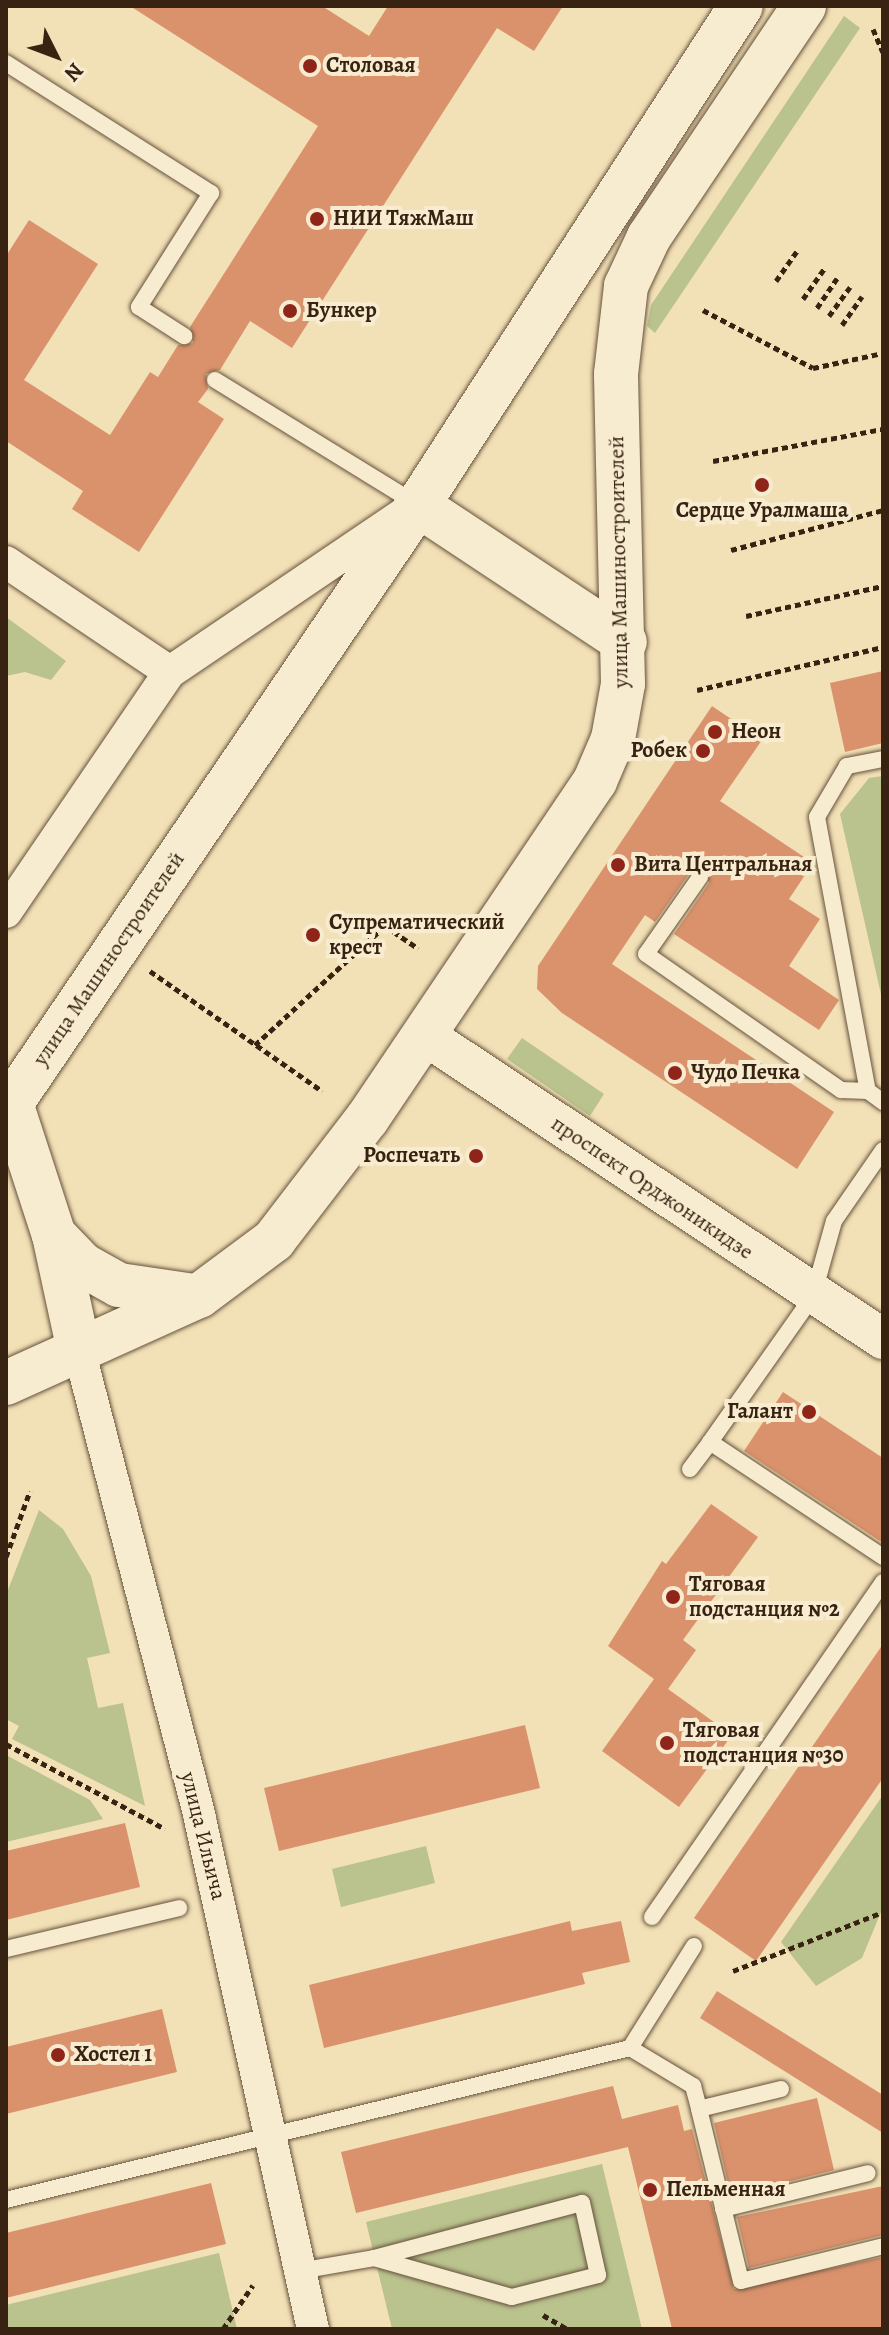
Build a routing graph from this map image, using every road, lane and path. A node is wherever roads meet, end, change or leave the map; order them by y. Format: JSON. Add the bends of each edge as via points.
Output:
{"nodes":[{"id":1,"x":741,"y":6,"type":"edge"},
{"id":2,"x":804,"y":6,"type":"edge"},
{"id":3,"x":873,"y":29,"type":"dead end"},
{"id":4,"x":883,"y":52,"type":"edge"},
{"id":5,"x":6,"y":63,"type":"edge"},
{"id":6,"x":798,"y":250,"type":"dead end"},
{"id":7,"x":824,"y":269,"type":"dead end"},
{"id":8,"x":837,"y":278,"type":"dead end"},
{"id":9,"x":776,"y":281,"type":"dead end"},
{"id":10,"x":850,"y":287,"type":"dead end"},
{"id":11,"x":862,"y":296,"type":"dead end"},
{"id":12,"x":803,"y":299,"type":"dead end"},
{"id":13,"x":817,"y":308,"type":"dead end"},
{"id":14,"x":703,"y":310,"type":"dead end"},
{"id":15,"x":829,"y":316,"type":"dead end"},
{"id":16,"x":842,"y":325,"type":"dead end"},
{"id":17,"x":184,"y":336,"type":"dead end"},
{"id":18,"x":883,"y":353,"type":"edge"},
{"id":19,"x":215,"y":380,"type":"dead end"},
{"id":20,"x":883,"y":429,"type":"edge"},
{"id":21,"x":713,"y":461,"type":"dead end"},
{"id":22,"x":418,"y":505,"type":"junction"},
{"id":23,"x":883,"y":510,"type":"edge"},
{"id":24,"x":731,"y":550,"type":"dead end"},
{"id":25,"x":6,"y":562,"type":"edge"},
{"id":26,"x":883,"y":586,"type":"edge"},
{"id":27,"x":746,"y":616,"type":"dead end"},
{"id":28,"x":625,"y":642,"type":"junction"},
{"id":29,"x":883,"y":647,"type":"edge"},
{"id":30,"x":170,"y":672,"type":"junction"},
{"id":31,"x":697,"y":690,"type":"dead end"},
{"id":32,"x":883,"y":759,"type":"edge"},
{"id":33,"x":700,"y":877,"type":"dead end"},
{"id":34,"x":6,"y":912,"type":"edge"},
{"id":35,"x":418,"y":948,"type":"dead end"},
{"id":36,"x":140,"y":964,"type":"dead end"},
{"id":37,"x":423,"y":1034,"type":"junction"},
{"id":38,"x":255,"y":1045,"type":"junction"},
{"id":39,"x":322,"y":1091,"type":"dead end"},
{"id":40,"x":868,"y":1091,"type":"junction"},
{"id":41,"x":8,"y":1100,"type":"edge"},
{"id":42,"x":883,"y":1102,"type":"edge"},
{"id":43,"x":883,"y":1150,"type":"edge"},
{"id":44,"x":54,"y":1235,"type":"junction"},
{"id":45,"x":199,"y":1296,"type":"junction"},
{"id":46,"x":813,"y":1296,"type":"junction"},
{"id":47,"x":883,"y":1339,"type":"edge"},
{"id":48,"x":78,"y":1346,"type":"junction"},
{"id":49,"x":6,"y":1383,"type":"edge"},
{"id":50,"x":710,"y":1442,"type":"junction"},
{"id":51,"x":690,"y":1469,"type":"dead end"},
{"id":52,"x":30,"y":1491,"type":"dead end"},
{"id":53,"x":6,"y":1557,"type":"edge"},
{"id":54,"x":883,"y":1557,"type":"edge"},
{"id":55,"x":883,"y":1582,"type":"edge"},
{"id":56,"x":6,"y":1744,"type":"edge"},
{"id":57,"x":165,"y":1829,"type":"dead end"},
{"id":58,"x":179,"y":1908,"type":"dead end"},
{"id":59,"x":883,"y":1912,"type":"edge"},
{"id":60,"x":652,"y":1917,"type":"dead end"},
{"id":61,"x":694,"y":1946,"type":"dead end"},
{"id":62,"x":6,"y":1949,"type":"edge"},
{"id":63,"x":733,"y":1971,"type":"dead end"},
{"id":64,"x":630,"y":2048,"type":"junction"},
{"id":65,"x":781,"y":2089,"type":"dead end"},
{"id":66,"x":699,"y":2109,"type":"junction"},
{"id":67,"x":266,"y":2136,"type":"junction"},
{"id":68,"x":868,"y":2173,"type":"dead end"},
{"id":69,"x":6,"y":2200,"type":"edge"},
{"id":70,"x":723,"y":2209,"type":"junction"},
{"id":71,"x":883,"y":2246,"type":"edge"},
{"id":72,"x":374,"y":2258,"type":"junction"},
{"id":73,"x":299,"y":2271,"type":"junction"},
{"id":74,"x":253,"y":2285,"type":"dead end"},
{"id":75,"x":223,"y":2329,"type":"edge"},
{"id":76,"x":313,"y":2329,"type":"edge"}],
"edges":[{"from":1,"to":22,"type":"main road","name":"улица Машиностроителей"},
{"from":2,"to":28,"type":"main road","name":"улица Машиностроителей","via":[[649,237],[626,286],[616,374]]},
{"from":3,"to":4,"type":"path"},
{"from":5,"to":17,"type":"lane","via":[[211,193],[139,307]]},
{"from":6,"to":9,"type":"path"},
{"from":7,"to":12,"type":"path"},
{"from":8,"to":13,"type":"path"},
{"from":10,"to":15,"type":"path"},
{"from":11,"to":16,"type":"path"},
{"from":14,"to":18,"type":"path","via":[[813,368]]},
{"from":19,"to":22,"type":"lane"},
{"from":20,"to":21,"type":"path"},
{"from":22,"to":28,"type":"main road"},
{"from":22,"to":30,"type":"street"},
{"from":22,"to":41,"type":"main road","name":"улица Машиностроителей"},
{"from":23,"to":24,"type":"path"},
{"from":25,"to":30,"type":"street"},
{"from":26,"to":27,"type":"path"},
{"from":28,"to":37,"type":"main road","name":"улица Машиностроителей","via":[[620,714],[606,760]]},
{"from":29,"to":31,"type":"path"},
{"from":30,"to":34,"type":"street"},
{"from":32,"to":40,"type":"lane","via":[[847,766],[817,817]]},
{"from":33,"to":40,"type":"lane","via":[[646,954],[841,1090]]},
{"from":35,"to":38,"type":"path","via":[[385,926]]},
{"from":36,"to":38,"type":"path"},
{"from":37,"to":45,"type":"main road","name":"улица Машиностроителей","via":[[310,1200],[239,1271]]},
{"from":37,"to":46,"type":"street","name":"проспект Орджоникидзе"},
{"from":38,"to":39,"type":"path"},
{"from":40,"to":42,"type":"lane"},
{"from":41,"to":44,"type":"main road"},
{"from":43,"to":46,"type":"lane","via":[[834,1221]]},
{"from":44,"to":45,"type":"main road","via":[[83,1265],[119,1285]]},
{"from":44,"to":48,"type":"main road"},
{"from":45,"to":48,"type":"main road","name":"улица Машиностроителей"},
{"from":46,"to":47,"type":"street","name":"проспект Орджоникидзе"},
{"from":46,"to":50,"type":"lane"},
{"from":48,"to":49,"type":"main road","name":"улица Машиностроителей"},
{"from":48,"to":67,"type":"street","name":"улица Ильича","via":[[203,1834]]},
{"from":50,"to":51,"type":"lane"},
{"from":50,"to":54,"type":"lane"},
{"from":52,"to":53,"type":"path"},
{"from":55,"to":60,"type":"lane"},
{"from":56,"to":57,"type":"path"},
{"from":58,"to":62,"type":"lane"},
{"from":59,"to":63,"type":"path"},
{"from":61,"to":64,"type":"lane"},
{"from":64,"to":66,"type":"lane","via":[[693,2086]]},
{"from":64,"to":67,"type":"lane"},
{"from":65,"to":66,"type":"lane"},
{"from":66,"to":70,"type":"lane"},
{"from":67,"to":69,"type":"lane"},
{"from":67,"to":73,"type":"street","name":"улица Ильича"},
{"from":68,"to":70,"type":"lane"},
{"from":70,"to":71,"type":"lane","via":[[741,2281]]},
{"from":72,"to":72,"type":"lane","via":[[512,2297],[598,2275],[582,2203]]},
{"from":72,"to":73,"type":"lane"},
{"from":73,"to":76,"type":"street","name":"улица Ильича"},
{"from":74,"to":75,"type":"path"}]}
